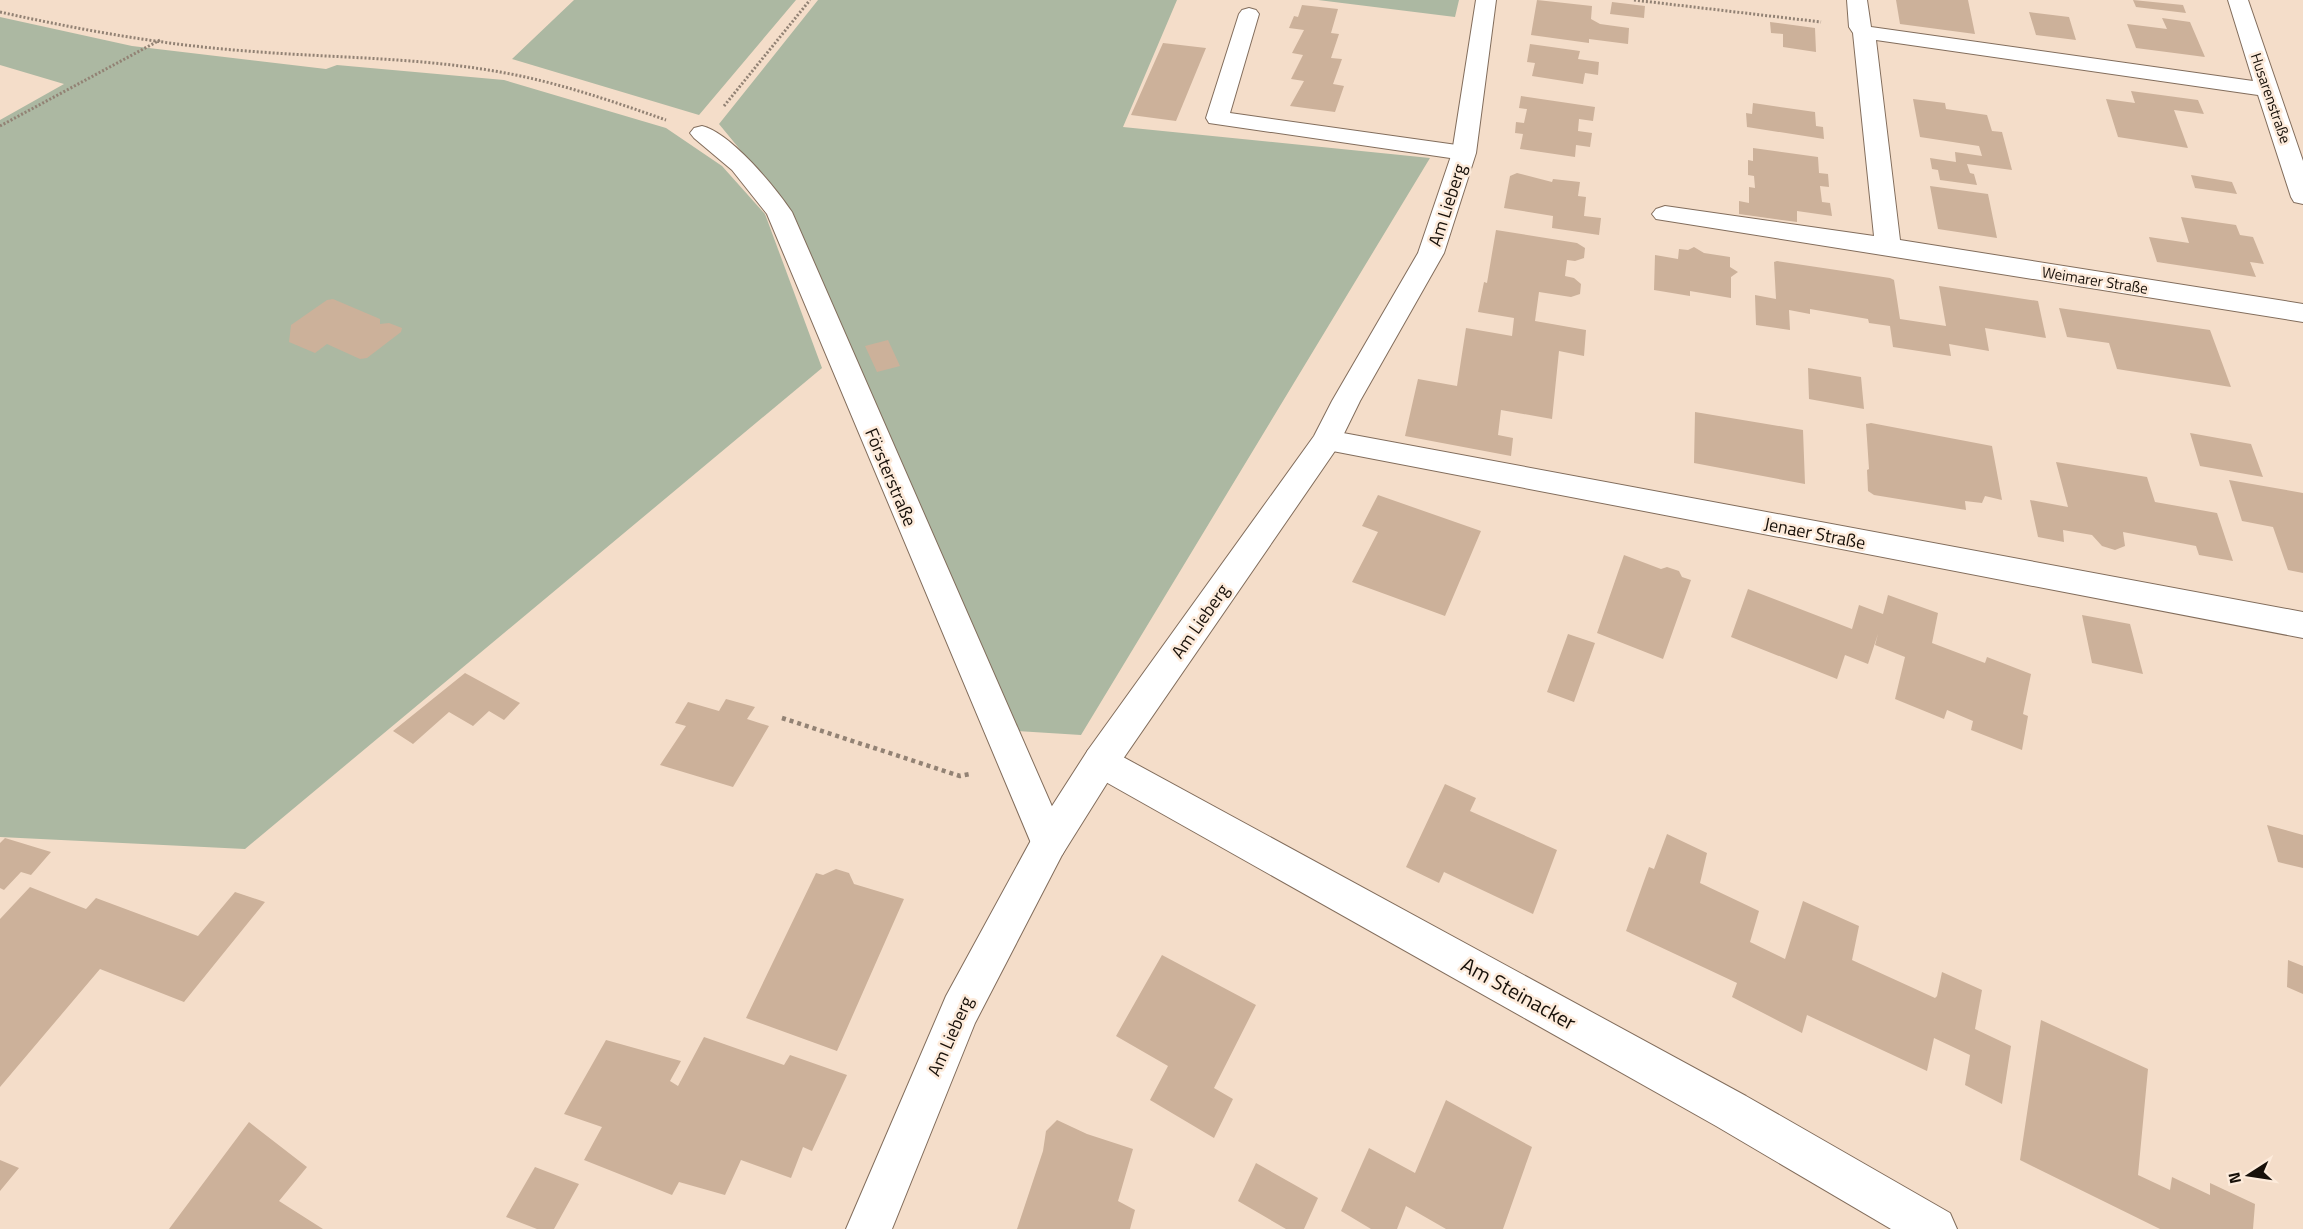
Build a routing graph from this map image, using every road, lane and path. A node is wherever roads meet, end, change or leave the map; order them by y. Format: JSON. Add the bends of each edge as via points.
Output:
{"nodes":[{"id":1,"x":810,"y":0,"type":"edge"},
{"id":2,"x":1486,"y":0,"type":"edge"},
{"id":3,"x":1634,"y":0,"type":"edge"},
{"id":4,"x":1857,"y":0,"type":"edge"},
{"id":5,"x":2238,"y":0,"type":"edge"},
{"id":6,"x":0,"y":12,"type":"edge"},
{"id":7,"x":1249,"y":14,"type":"dead end"},
{"id":8,"x":1862,"y":30,"type":"junction"},
{"id":9,"x":160,"y":40,"type":"junction"},
{"id":10,"x":2269,"y":90,"type":"junction"},
{"id":11,"x":0,"y":126,"type":"edge"},
{"id":12,"x":702,"y":133,"type":"junction"},
{"id":13,"x":1464,"y":153,"type":"junction"},
{"id":14,"x":2303,"y":196,"type":"edge"},
{"id":15,"x":1665,"y":214,"type":"dead end"},
{"id":16,"x":1888,"y":246,"type":"junction"},
{"id":17,"x":2303,"y":313,"type":"edge"},
{"id":18,"x":1327,"y":441,"type":"junction"},
{"id":19,"x":2303,"y":625,"type":"edge"},
{"id":20,"x":782,"y":718,"type":"dead end"},
{"id":21,"x":1101,"y":761,"type":"junction"},
{"id":22,"x":1014,"y":763,"type":"junction"},
{"id":23,"x":1049,"y":843,"type":"junction"},
{"id":24,"x":869,"y":1229,"type":"edge"},
{"id":25,"x":1934,"y":1229,"type":"edge"}],
"edges":[{"from":1,"to":12,"type":"path"},
{"from":2,"to":13,"type":"street","name":"Am Lieberg"},
{"from":3,"to":8,"type":"path"},
{"from":4,"to":8,"type":"street"},
{"from":5,"to":10,"type":"street","name":"Husarenstraße"},
{"from":6,"to":9,"type":"path","via":[[75,29]]},
{"from":7,"to":13,"type":"lane","via":[[1217,118]]},
{"from":8,"to":10,"type":"street"},
{"from":8,"to":16,"type":"street"},
{"from":9,"to":11,"type":"path"},
{"from":9,"to":12,"type":"path","via":[[211,48],[380,59],[500,72],[623,105]]},
{"from":10,"to":14,"type":"street","name":"Husarenstraße"},
{"from":12,"to":22,"type":"street","name":"Försterstraße","via":[[741,165],[779,212]]},
{"from":13,"to":18,"type":"street","name":"Am Lieberg","via":[[1431,253]]},
{"from":15,"to":16,"type":"street","name":"Weimarer Straße"},
{"from":16,"to":17,"type":"street","name":"Weimarer Straße"},
{"from":18,"to":19,"type":"street","name":"Jenaer Straße"},
{"from":18,"to":21,"type":"street","name":"Am Lieberg"},
{"from":20,"to":22,"type":"path","via":[[960,777]]},
{"from":21,"to":23,"type":"street","name":"Am Lieberg"},
{"from":21,"to":25,"type":"street","name":"Am Steinacker","via":[[1731,1111]]},
{"from":22,"to":23,"type":"street","name":"Försterstraße"},
{"from":23,"to":24,"type":"street","name":"Am Lieberg","via":[[960,1010]]}]}
